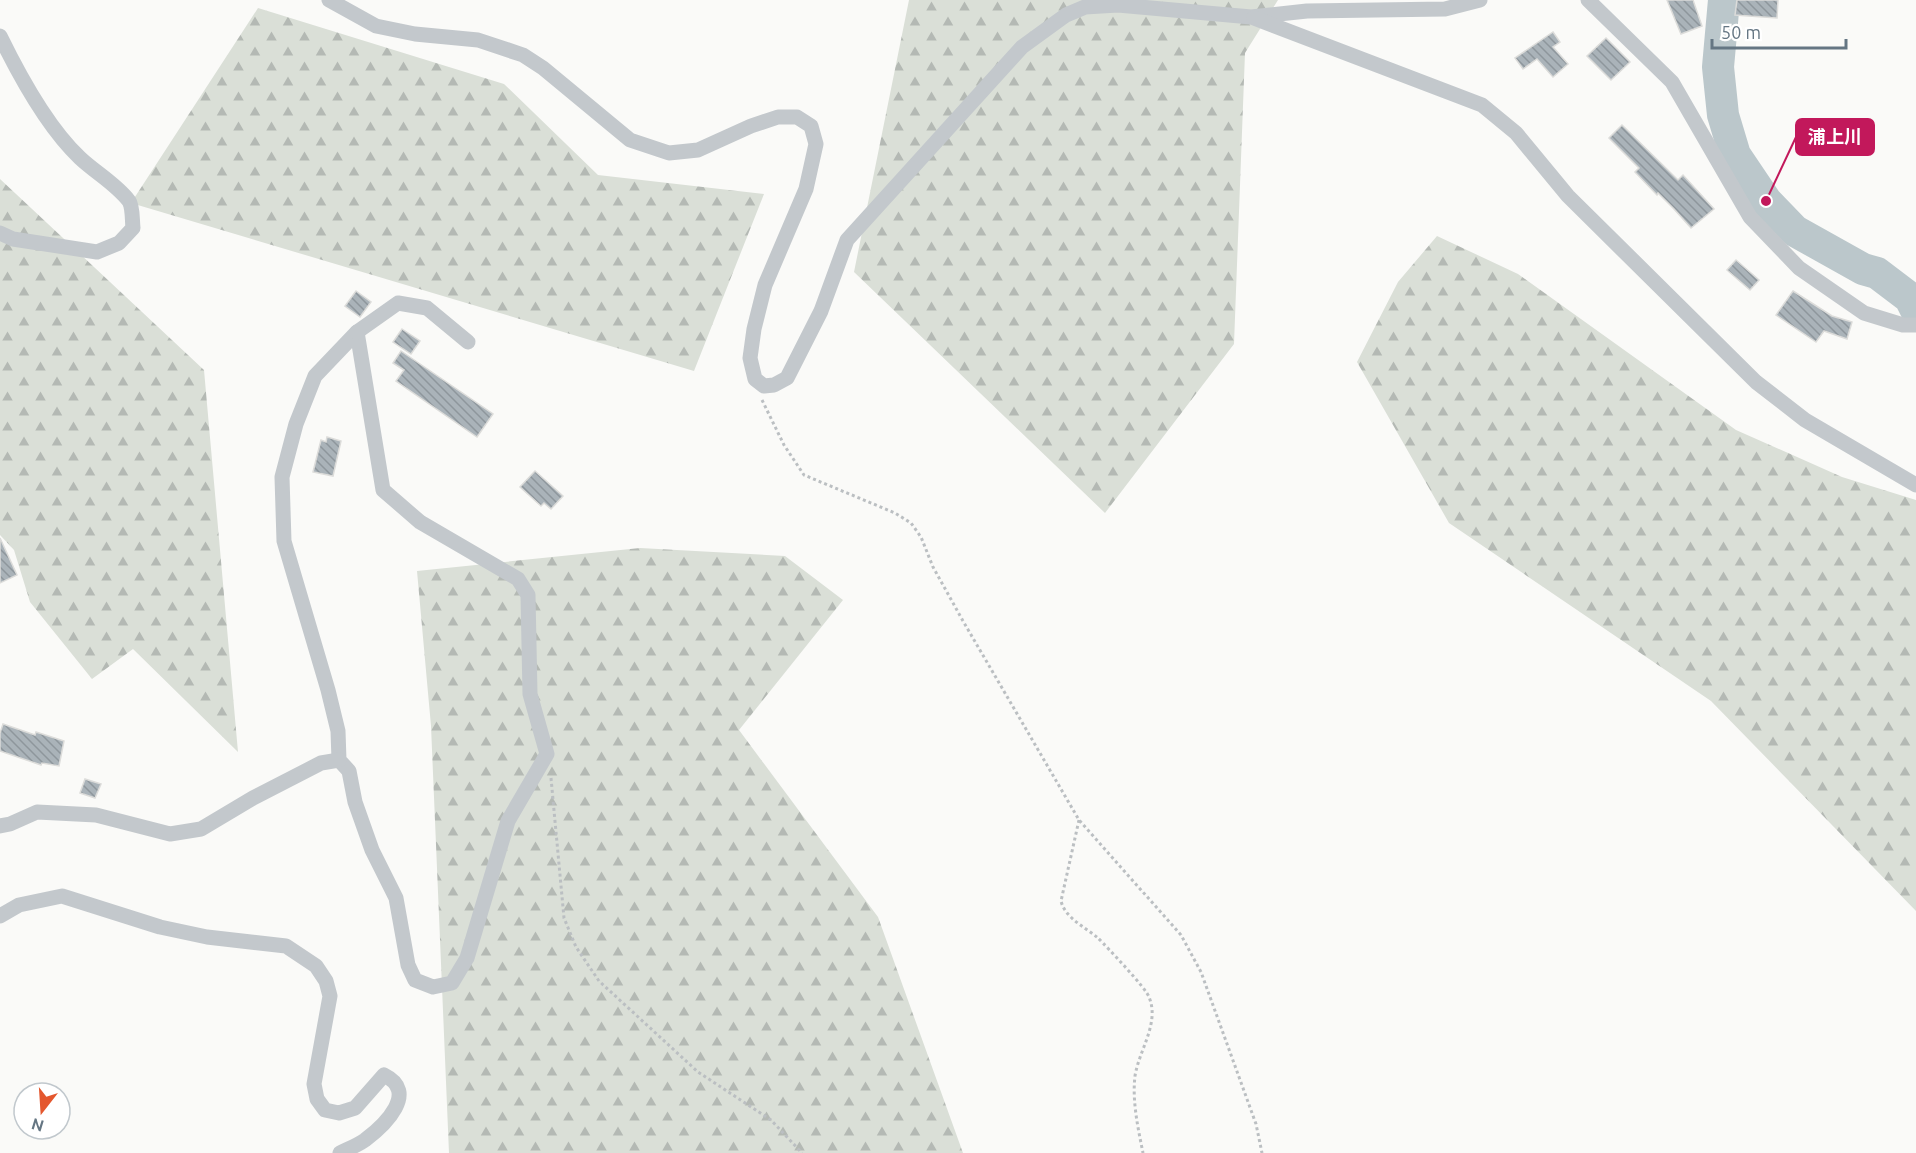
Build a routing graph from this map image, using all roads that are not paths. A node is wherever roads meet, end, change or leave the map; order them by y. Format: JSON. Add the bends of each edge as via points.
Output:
{"nodes":[{"id":1,"x":328,"y":0,"type":"edge"},
{"id":2,"x":1480,"y":0,"type":"edge"},
{"id":3,"x":1588,"y":0,"type":"edge"},
{"id":4,"x":1251,"y":17,"type":"junction"},
{"id":5,"x":0,"y":36,"type":"edge"},
{"id":6,"x":0,"y":232,"type":"edge"},
{"id":7,"x":1916,"y":325,"type":"edge"},
{"id":8,"x":357,"y":332,"type":"junction"},
{"id":9,"x":468,"y":342,"type":"dead end"},
{"id":10,"x":1916,"y":485,"type":"edge"},
{"id":11,"x":339,"y":760,"type":"junction"},
{"id":12,"x":0,"y":826,"type":"edge"},
{"id":13,"x":0,"y":916,"type":"edge"},
{"id":14,"x":340,"y":1153,"type":"edge"}],
"edges":[{"from":1,"to":4,"type":"street","via":[[376,26],[415,34],[478,39],[523,55],[630,140],[669,153],[698,150],[778,117],[797,117],[811,126],[816,144],[806,189],[765,285],[754,329],[750,358],[755,379],[764,386],[787,378],[821,311],[847,240],[1022,47],[1066,15],[1085,7],[1118,4]]},
{"from":2,"to":4,"type":"street","via":[[1446,9],[1307,11]]},
{"from":3,"to":7,"type":"street","via":[[1672,82],[1750,217],[1799,268],[1864,313]]},
{"from":4,"to":10,"type":"street","via":[[1482,105],[1516,134],[1568,196],[1756,382],[1805,420]]},
{"from":5,"to":6,"type":"street","via":[[21,79],[52,124],[79,158],[130,203],[133,228],[119,243],[97,252],[13,239]]},
{"from":8,"to":9,"type":"street","via":[[398,303],[427,308]]},
{"from":8,"to":11,"type":"street","via":[[315,376],[296,424],[282,477],[284,541],[328,690],[338,731]]},
{"from":8,"to":11,"type":"street","via":[[382,490],[420,522],[518,579],[528,595],[530,694],[547,754],[508,821],[467,958],[452,983],[433,987],[415,980],[408,965],[396,898],[372,850],[349,771]]},
{"from":11,"to":12,"type":"street","via":[[321,763],[201,829],[170,834],[96,815],[38,812]]},
{"from":13,"to":14,"type":"street","via":[[19,905],[62,896],[160,927],[286,946],[308,961],[326,981],[330,996],[314,1084],[317,1099],[325,1110],[339,1113],[355,1108],[384,1075],[400,1089],[389,1119],[365,1140]]}]}
